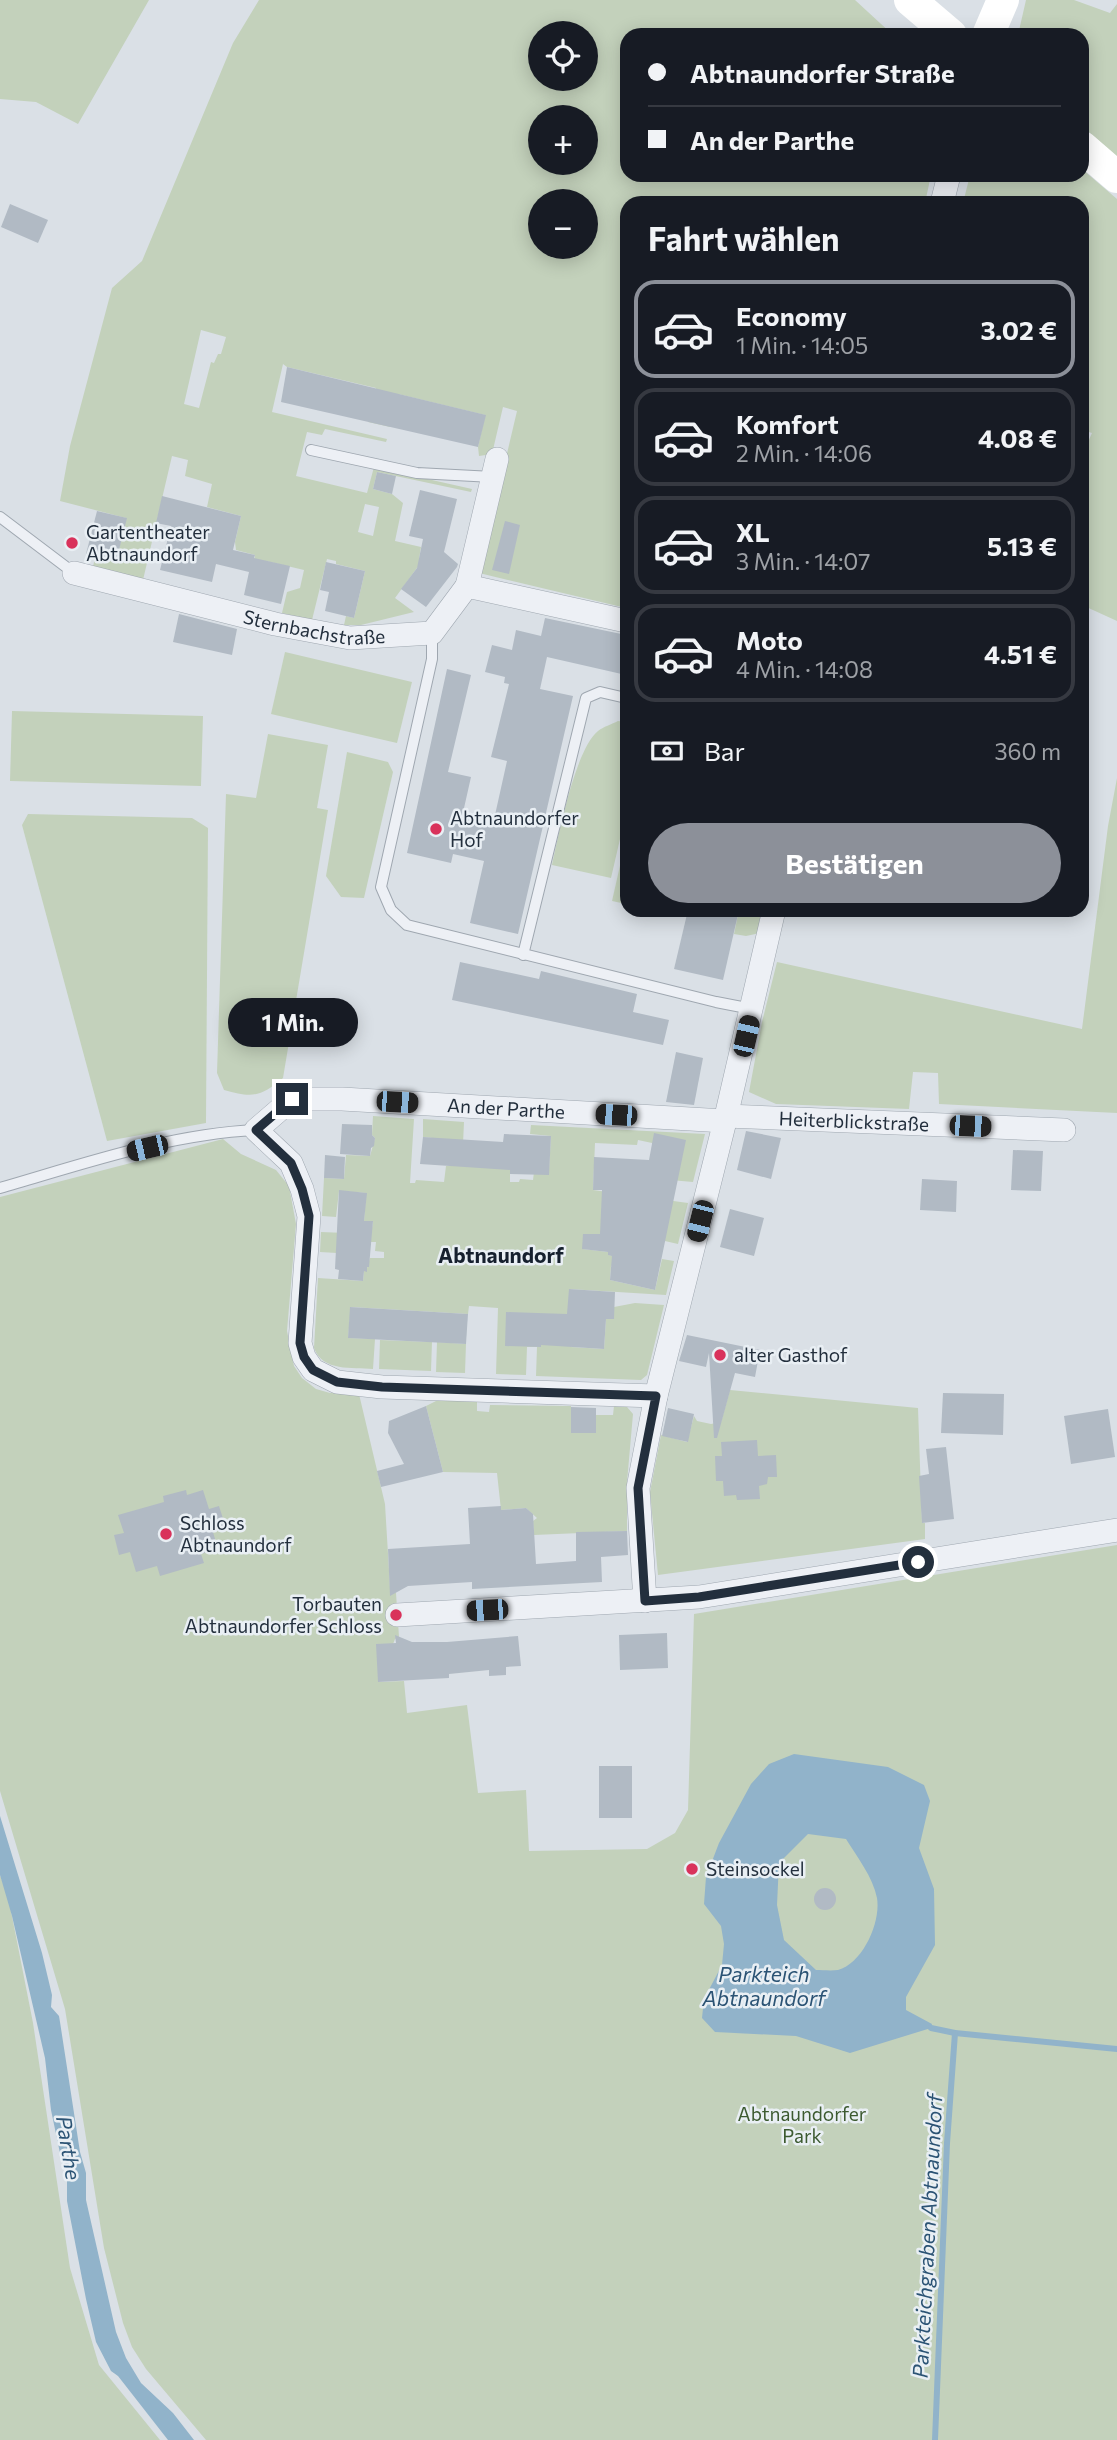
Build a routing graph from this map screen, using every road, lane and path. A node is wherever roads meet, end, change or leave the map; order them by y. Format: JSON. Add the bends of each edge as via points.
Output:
{"nodes":[{"id":1,"x":910,"y":0,"type":"edge"},
{"id":2,"x":1003,"y":0,"type":"edge"},
{"id":3,"x":943,"y":28,"type":"edge"},
{"id":4,"x":991,"y":28,"type":"edge"},
{"id":5,"x":1089,"y":153,"type":"edge"},
{"id":6,"x":1117,"y":177,"type":"edge"},
{"id":7,"x":311,"y":450,"type":"dead end"},
{"id":8,"x":495,"y":468,"type":"joint"},
{"id":9,"x":0,"y":517,"type":"edge"},
{"id":10,"x":74,"y":573,"type":"joint"},
{"id":11,"x":467,"y":586,"type":"junction"},
{"id":12,"x":620,"y":620,"type":"edge"},
{"id":13,"x":432,"y":633,"type":"junction"},
{"id":14,"x":620,"y":697,"type":"edge"},
{"id":15,"x":772,"y":917,"type":"edge"},
{"id":16,"x":523,"y":955,"type":"junction"},
{"id":17,"x":752,"y":1009,"type":"junction"},
{"id":18,"x":726,"y":1118,"type":"junction"},
{"id":19,"x":256,"y":1130,"type":"junction"},
{"id":20,"x":1063,"y":1130,"type":"dead end"},
{"id":21,"x":0,"y":1188,"type":"edge"},
{"id":22,"x":656,"y":1396,"type":"junction"},
{"id":23,"x":1117,"y":1530,"type":"edge"},
{"id":24,"x":645,"y":1601,"type":"junction"},
{"id":25,"x":397,"y":1615,"type":"dead end"}],
"edges":[{"from":1,"to":3,"type":"main road"},
{"from":2,"to":4,"type":"main road"},
{"from":5,"to":6,"type":"main road"},
{"from":7,"to":8,"type":"lane","via":[[416,473]]},
{"from":8,"to":11,"type":"street"},
{"from":9,"to":10,"type":"lane","name":"Sternbachstraße"},
{"from":10,"to":13,"type":"street","name":"Sternbachstraße","via":[[275,624],[350,638]]},
{"from":11,"to":12,"type":"street"},
{"from":11,"to":13,"type":"street"},
{"from":13,"to":16,"type":"lane","via":[[432,659],[382,887],[391,910],[407,925]]},
{"from":14,"to":16,"type":"lane","via":[[600,692],[586,698]]},
{"from":15,"to":17,"type":"street"},
{"from":16,"to":17,"type":"lane"},
{"from":17,"to":18,"type":"street"},
{"from":18,"to":19,"type":"street","name":"An der Parthe","via":[[292,1099]]},
{"from":18,"to":20,"type":"street","name":"Heiterblickstraße"},
{"from":18,"to":22,"type":"street"},
{"from":19,"to":21,"type":"lane","via":[[219,1132],[99,1159]]},
{"from":19,"to":22,"type":"street","via":[[291,1163],[302,1189],[309,1216],[300,1343],[304,1357],[324,1378],[382,1387]]},
{"from":22,"to":24,"type":"street","via":[[638,1488]]},
{"from":23,"to":24,"type":"street","via":[[699,1597]]},
{"from":24,"to":25,"type":"street"}]}
